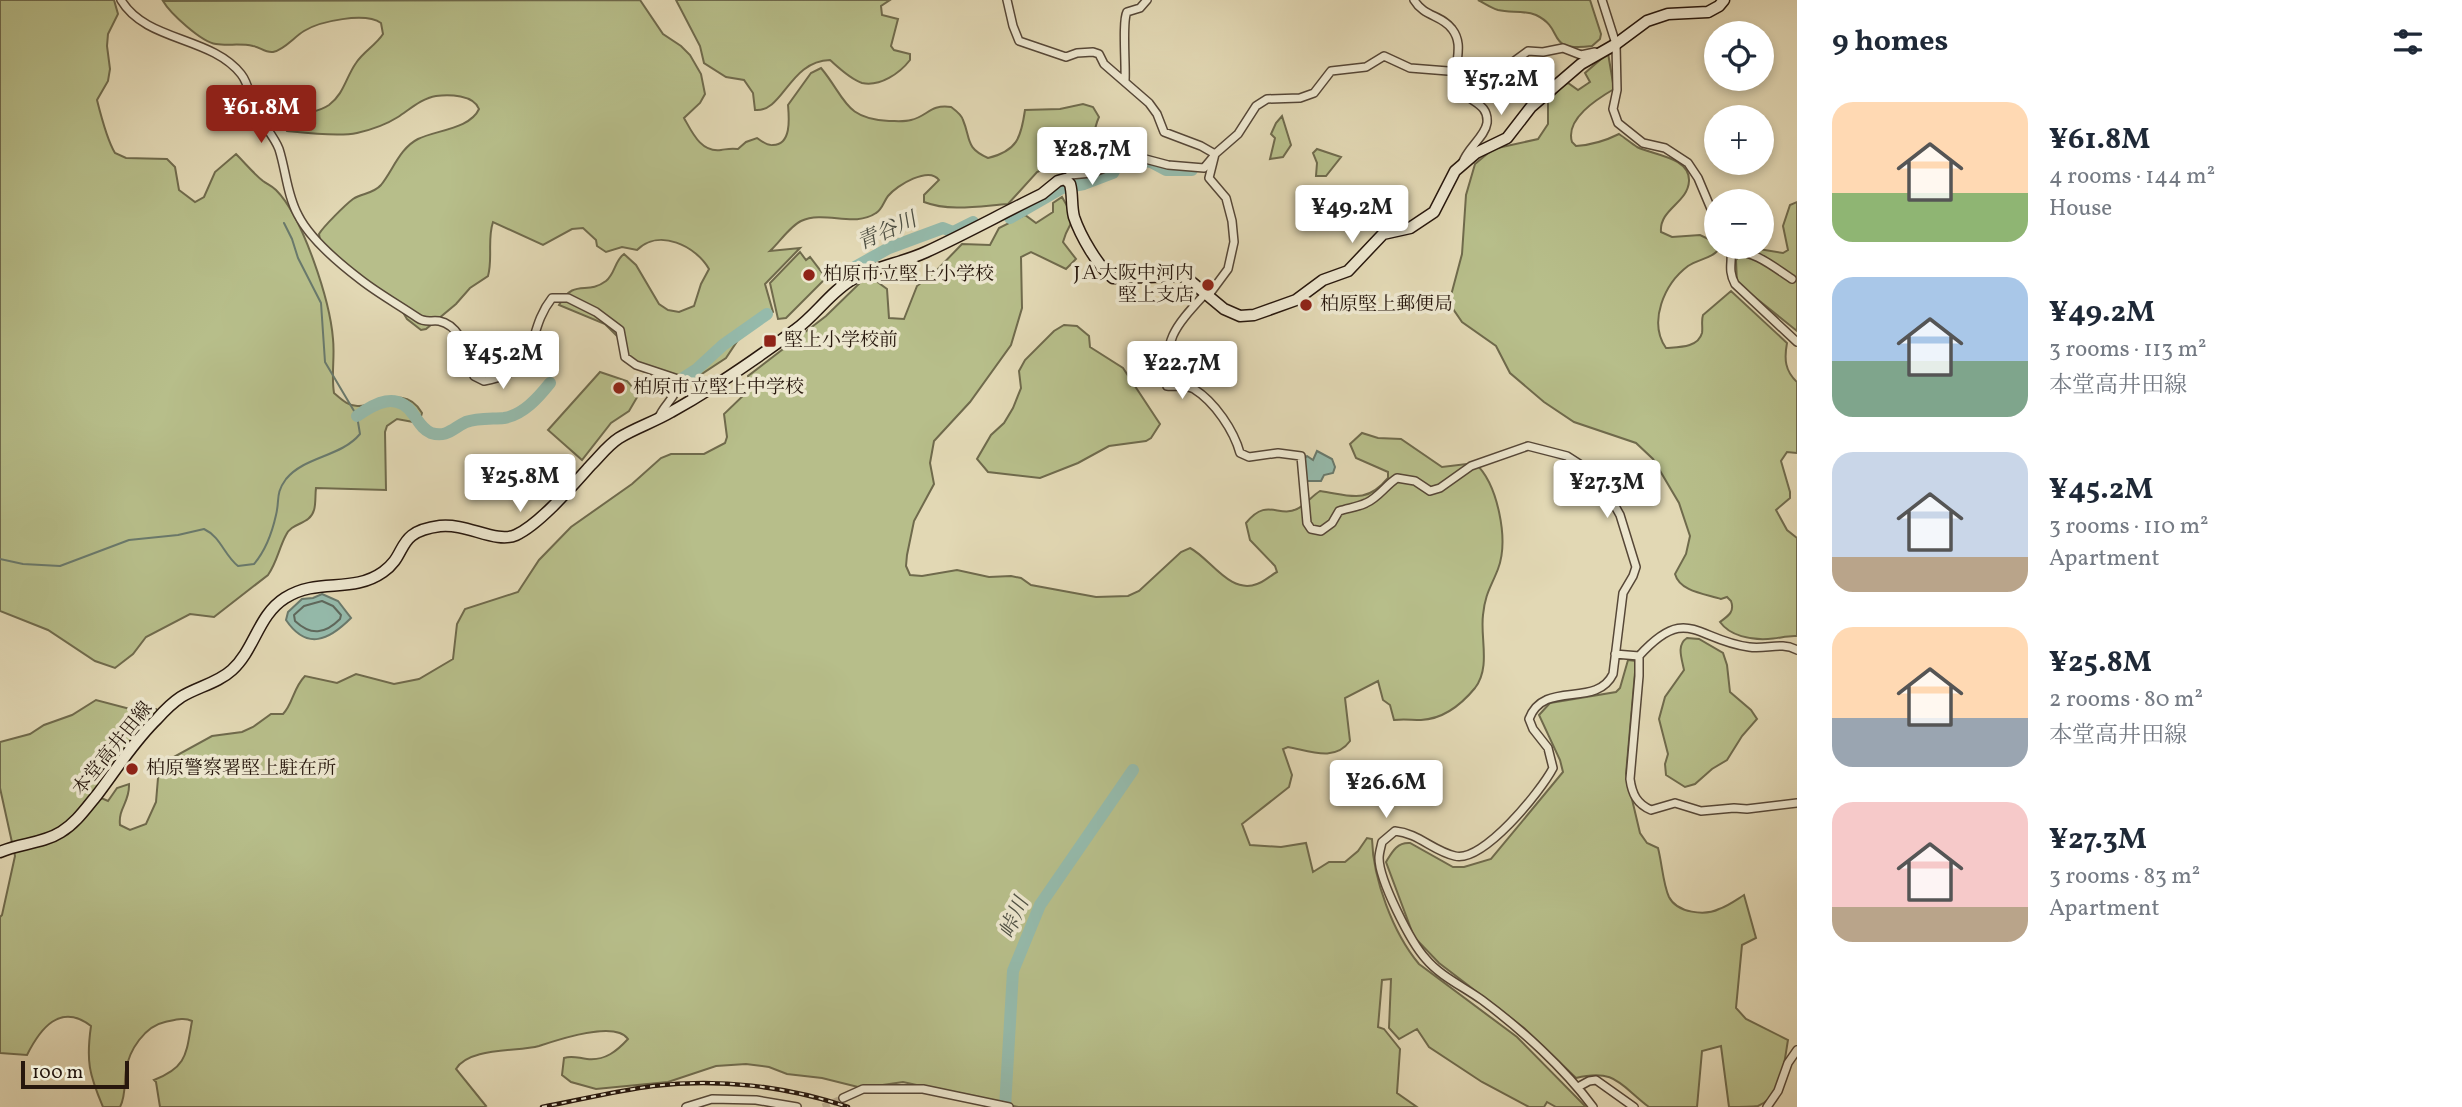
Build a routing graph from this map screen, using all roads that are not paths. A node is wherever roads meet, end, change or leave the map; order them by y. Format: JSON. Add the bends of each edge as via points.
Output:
{"nodes":[{"id":1,"x":121,"y":0,"type":"edge"},
{"id":2,"x":1007,"y":0,"type":"edge"},
{"id":3,"x":1147,"y":0,"type":"edge"},
{"id":4,"x":1414,"y":0,"type":"edge"},
{"id":5,"x":1602,"y":0,"type":"edge"},
{"id":6,"x":1724,"y":0,"type":"edge"},
{"id":7,"x":1616,"y":44,"type":"junction"},
{"id":8,"x":1602,"y":52,"type":"junction"},
{"id":9,"x":1456,"y":72,"type":"junction"},
{"id":10,"x":1125,"y":80,"type":"junction"},
{"id":11,"x":1215,"y":155,"type":"junction"},
{"id":12,"x":1462,"y":164,"type":"junction"},
{"id":13,"x":1069,"y":185,"type":"junction"},
{"id":14,"x":1704,"y":192,"type":"edge"},
{"id":15,"x":1730,"y":259,"type":"edge"},
{"id":16,"x":1759,"y":259,"type":"edge"},
{"id":17,"x":1793,"y":279,"type":"dead end"},
{"id":18,"x":1207,"y":295,"type":"junction"},
{"id":19,"x":1797,"y":342,"type":"edge"},
{"id":20,"x":658,"y":419,"type":"junction"},
{"id":21,"x":1797,"y":650,"type":"edge"},
{"id":22,"x":1615,"y":654,"type":"junction"},
{"id":23,"x":1639,"y":656,"type":"junction"},
{"id":24,"x":1797,"y":803,"type":"edge"},
{"id":25,"x":0,"y":852,"type":"edge"},
{"id":26,"x":1797,"y":1050,"type":"edge"},
{"id":27,"x":1577,"y":1087,"type":"junction"},
{"id":28,"x":844,"y":1098,"type":"tunnel mouth"},
{"id":29,"x":686,"y":1107,"type":"edge"},
{"id":30,"x":797,"y":1107,"type":"edge"},
{"id":31,"x":1009,"y":1107,"type":"edge"},
{"id":32,"x":1593,"y":1107,"type":"edge"},
{"id":33,"x":1634,"y":1107,"type":"edge"},
{"id":34,"x":1767,"y":1107,"type":"edge"}],
"edges":[{"from":1,"to":20,"type":"street","via":[[148,24],[212,51],[242,75],[256,112],[278,147],[298,215],[311,234],[361,281],[391,301],[422,320],[440,321],[452,328],[468,350],[474,376],[484,381],[515,371],[527,357],[546,306],[552,298],[568,298],[616,326],[625,357],[636,365],[681,380]]},
{"from":2,"to":10,"type":"street","via":[[1019,41],[1066,57],[1099,54],[1104,64]]},
{"from":3,"to":10,"type":"street","via":[[1124,19]]},
{"from":4,"to":9,"type":"street","via":[[1456,34],[1460,44]]},
{"from":5,"to":7,"type":"street"},
{"from":6,"to":7,"type":"main road","via":[[1708,12],[1668,14],[1647,21]]},
{"from":7,"to":8,"type":"main road"},
{"from":7,"to":14,"type":"street","via":[[1613,109],[1618,123],[1643,143],[1665,148],[1688,163]]},
{"from":8,"to":9,"type":"street","via":[[1528,51],[1497,72]]},
{"from":8,"to":12,"type":"main road","via":[[1580,64],[1531,107],[1507,138]]},
{"from":9,"to":11,"type":"street","via":[[1410,68],[1384,56],[1366,66],[1331,71],[1314,93],[1267,99],[1256,106],[1238,134]]},
{"from":9,"to":12,"type":"street","via":[[1462,92],[1484,107],[1486,115],[1485,130]]},
{"from":10,"to":11,"type":"street","via":[[1149,103],[1164,132]]},
{"from":11,"to":13,"type":"street","via":[[1204,168],[1134,156],[1092,173],[1070,175]]},
{"from":11,"to":18,"type":"street","via":[[1209,178],[1226,198],[1234,242],[1228,269]]},
{"from":12,"to":18,"type":"main road","via":[[1434,212],[1410,228],[1383,234],[1348,271],[1323,280],[1296,300],[1240,316]]},
{"from":13,"to":18,"type":"main road","via":[[1079,230],[1108,274],[1120,279],[1181,276]]},
{"from":13,"to":20,"type":"main road","name":"本堂高井田線","via":[[1058,181],[1042,194],[928,251],[849,281],[798,328]]},
{"from":15,"to":19,"type":"street","via":[[1735,284]]},
{"from":16,"to":17,"type":"street"},
{"from":18,"to":22,"type":"street","via":[[1176,326],[1168,347],[1167,386],[1192,388],[1206,399],[1236,438],[1240,453],[1249,457],[1301,456],[1311,529],[1321,531],[1339,512],[1366,503],[1397,478],[1430,491],[1471,466],[1528,446],[1567,456],[1581,465],[1620,514],[1635,559],[1633,576],[1623,593]]},
{"from":20,"to":25,"type":"main road","name":"本堂高井田線","via":[[620,437],[516,535],[505,539],[459,526],[424,530],[403,542],[383,572],[361,583],[303,588],[282,600],[268,611],[246,655],[230,673],[180,698],[155,720],[79,818],[41,842]]},
{"from":21,"to":23,"type":"street","via":[[1788,645],[1734,645],[1697,628],[1677,627],[1655,638]]},
{"from":22,"to":23,"type":"street"},
{"from":22,"to":27,"type":"street","via":[[1613,674],[1599,689],[1543,699],[1533,708],[1529,719],[1548,748],[1553,768],[1545,784],[1495,838],[1459,858],[1408,832],[1395,831],[1382,842],[1379,860],[1407,930],[1428,962],[1507,1020]]},
{"from":23,"to":24,"type":"street","via":[[1630,779],[1640,805],[1651,810],[1675,803],[1701,811]]},
{"from":26,"to":34,"type":"street"},
{"from":27,"to":32,"type":"street"},
{"from":27,"to":33,"type":"street","via":[[1596,1080]]},
{"from":28,"to":31,"type":"street","via":[[863,1089],[923,1089]]},
{"from":29,"to":30,"type":"street","via":[[712,1099]]}]}
